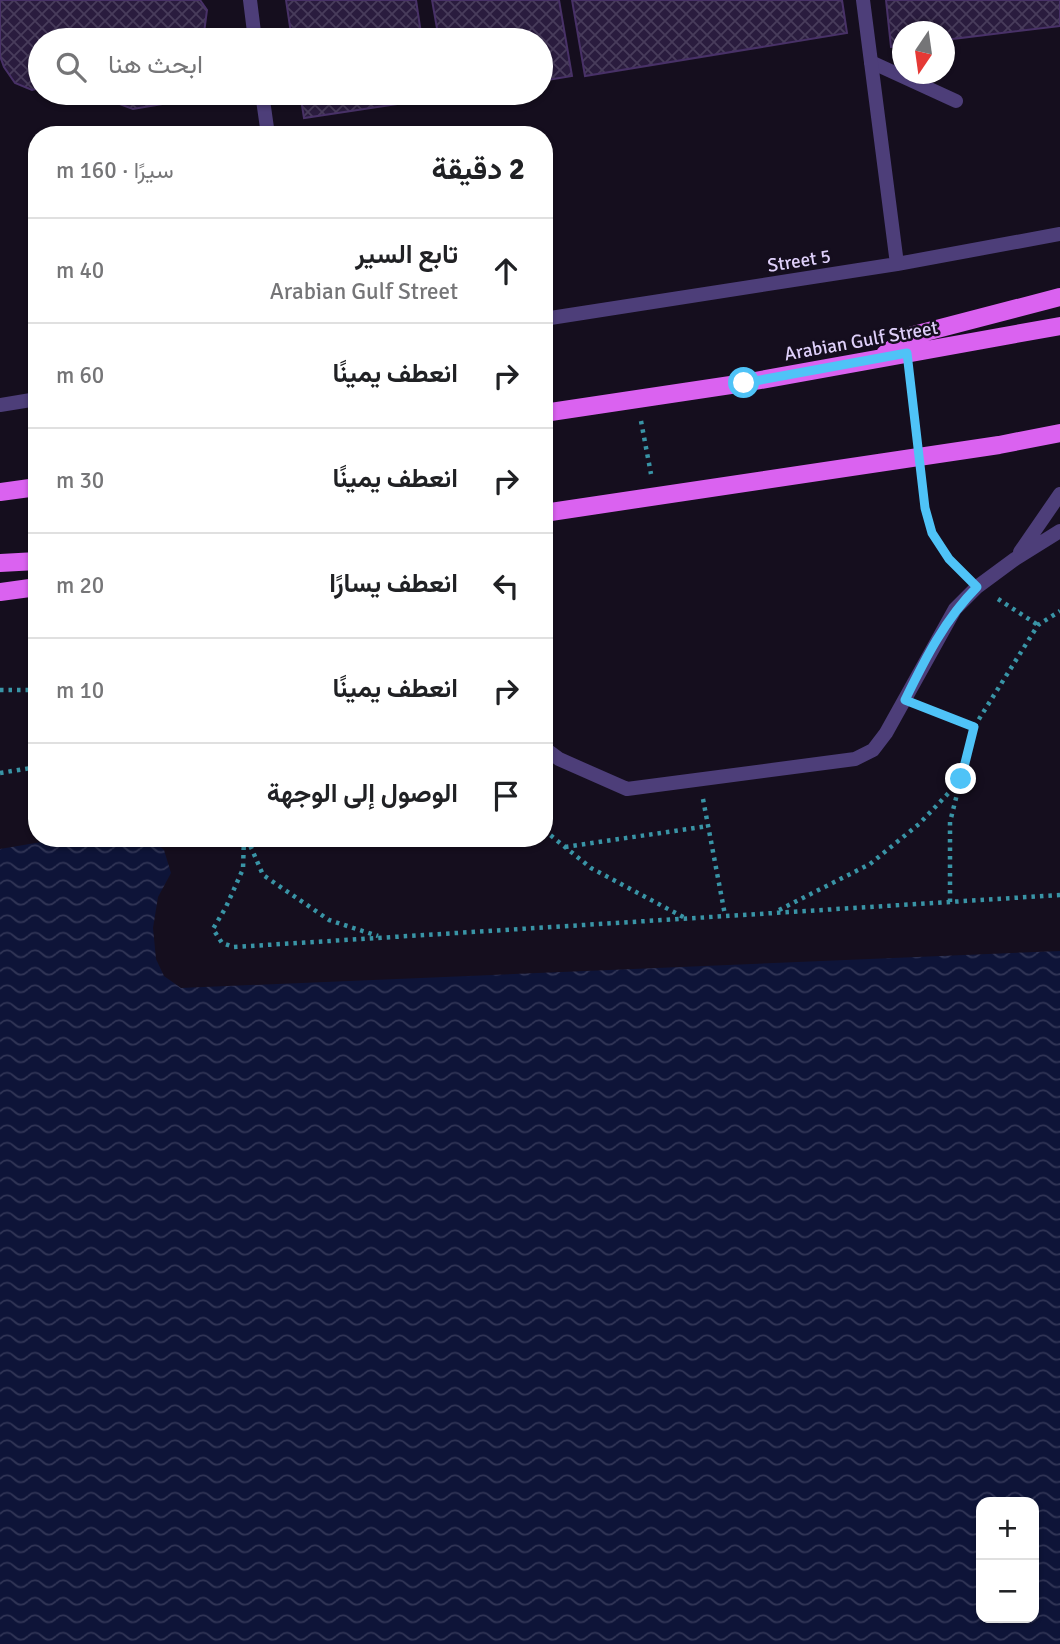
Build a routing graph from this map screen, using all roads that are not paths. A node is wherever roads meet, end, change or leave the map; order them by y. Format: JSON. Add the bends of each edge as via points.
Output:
{"nodes":[{"id":1,"x":250,"y":0,"type":"edge"},
{"id":2,"x":863,"y":0,"type":"edge"},
{"id":3,"x":254,"y":28,"type":"edge"},
{"id":4,"x":871,"y":62,"type":"junction"},
{"id":5,"x":956,"y":101,"type":"dead end"},
{"id":6,"x":264,"y":105,"type":"edge"},
{"id":7,"x":267,"y":126,"type":"edge"},
{"id":8,"x":1060,"y":234,"type":"edge"},
{"id":9,"x":897,"y":264,"type":"junction"},
{"id":10,"x":1060,"y":297,"type":"edge"},
{"id":11,"x":553,"y":318,"type":"edge"},
{"id":12,"x":1060,"y":326,"type":"edge"},
{"id":13,"x":879,"y":358,"type":"junction"},
{"id":14,"x":28,"y":400,"type":"edge"},
{"id":15,"x":0,"y":405,"type":"edge"},
{"id":16,"x":553,"y":412,"type":"edge"},
{"id":17,"x":1060,"y":433,"type":"edge"},
{"id":18,"x":28,"y":488,"type":"edge"},
{"id":19,"x":0,"y":492,"type":"edge"},
{"id":20,"x":1060,"y":494,"type":"edge"},
{"id":21,"x":553,"y":512,"type":"edge"},
{"id":22,"x":1060,"y":531,"type":"edge"},
{"id":23,"x":1015,"y":559,"type":"junction"},
{"id":24,"x":28,"y":561,"type":"edge"},
{"id":25,"x":0,"y":563,"type":"edge"},
{"id":26,"x":28,"y":588,"type":"edge"},
{"id":27,"x":0,"y":592,"type":"edge"},
{"id":28,"x":553,"y":755,"type":"edge"}],
"edges":[{"from":1,"to":3,"type":"street"},
{"from":2,"to":4,"type":"street"},
{"from":4,"to":5,"type":"street"},
{"from":4,"to":9,"type":"street"},
{"from":6,"to":7,"type":"street"},
{"from":8,"to":9,"type":"street","name":"Street 5"},
{"from":9,"to":11,"type":"street","name":"Street 5"},
{"from":10,"to":13,"type":"main road","via":[[910,336]]},
{"from":12,"to":13,"type":"main road","name":"Arabian Gulf Street"},
{"from":13,"to":16,"type":"main road","name":"Arabian Gulf Street"},
{"from":14,"to":15,"type":"street"},
{"from":17,"to":21,"type":"main road"},
{"from":18,"to":19,"type":"main road"},
{"from":20,"to":23,"type":"street"},
{"from":22,"to":23,"type":"street"},
{"from":23,"to":28,"type":"street","via":[[955,609],[886,733],[873,750],[855,759],[627,789]]},
{"from":24,"to":25,"type":"main road"},
{"from":26,"to":27,"type":"main road"}]}
